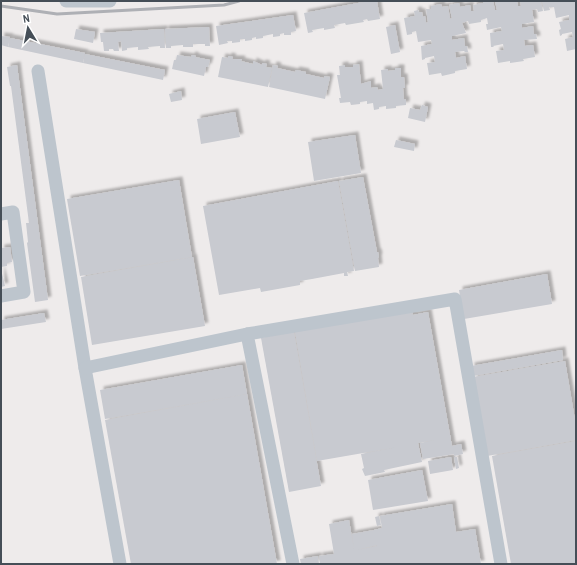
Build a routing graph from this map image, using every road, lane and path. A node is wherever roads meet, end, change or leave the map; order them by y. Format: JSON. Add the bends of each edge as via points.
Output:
{"nodes":[{"id":1,"x":66,"y":1,"type":"edge"},
{"id":2,"x":110,"y":1,"type":"edge"},
{"id":3,"x":38,"y":71,"type":"dead end"},
{"id":4,"x":1,"y":214,"type":"edge"},
{"id":5,"x":1,"y":296,"type":"edge"},
{"id":6,"x":247,"y":334,"type":"junction"},
{"id":7,"x":85,"y":368,"type":"junction"},
{"id":8,"x":120,"y":564,"type":"edge"},
{"id":9,"x":293,"y":564,"type":"edge"},
{"id":10,"x":501,"y":564,"type":"edge"}],
"edges":[{"from":1,"to":2,"type":"street"},
{"from":3,"to":7,"type":"street"},
{"from":4,"to":5,"type":"street","via":[[13,212],[24,292]]},
{"from":6,"to":7,"type":"street"},
{"from":6,"to":9,"type":"street"},
{"from":6,"to":10,"type":"street","via":[[455,299]]},
{"from":7,"to":8,"type":"street"}]}
